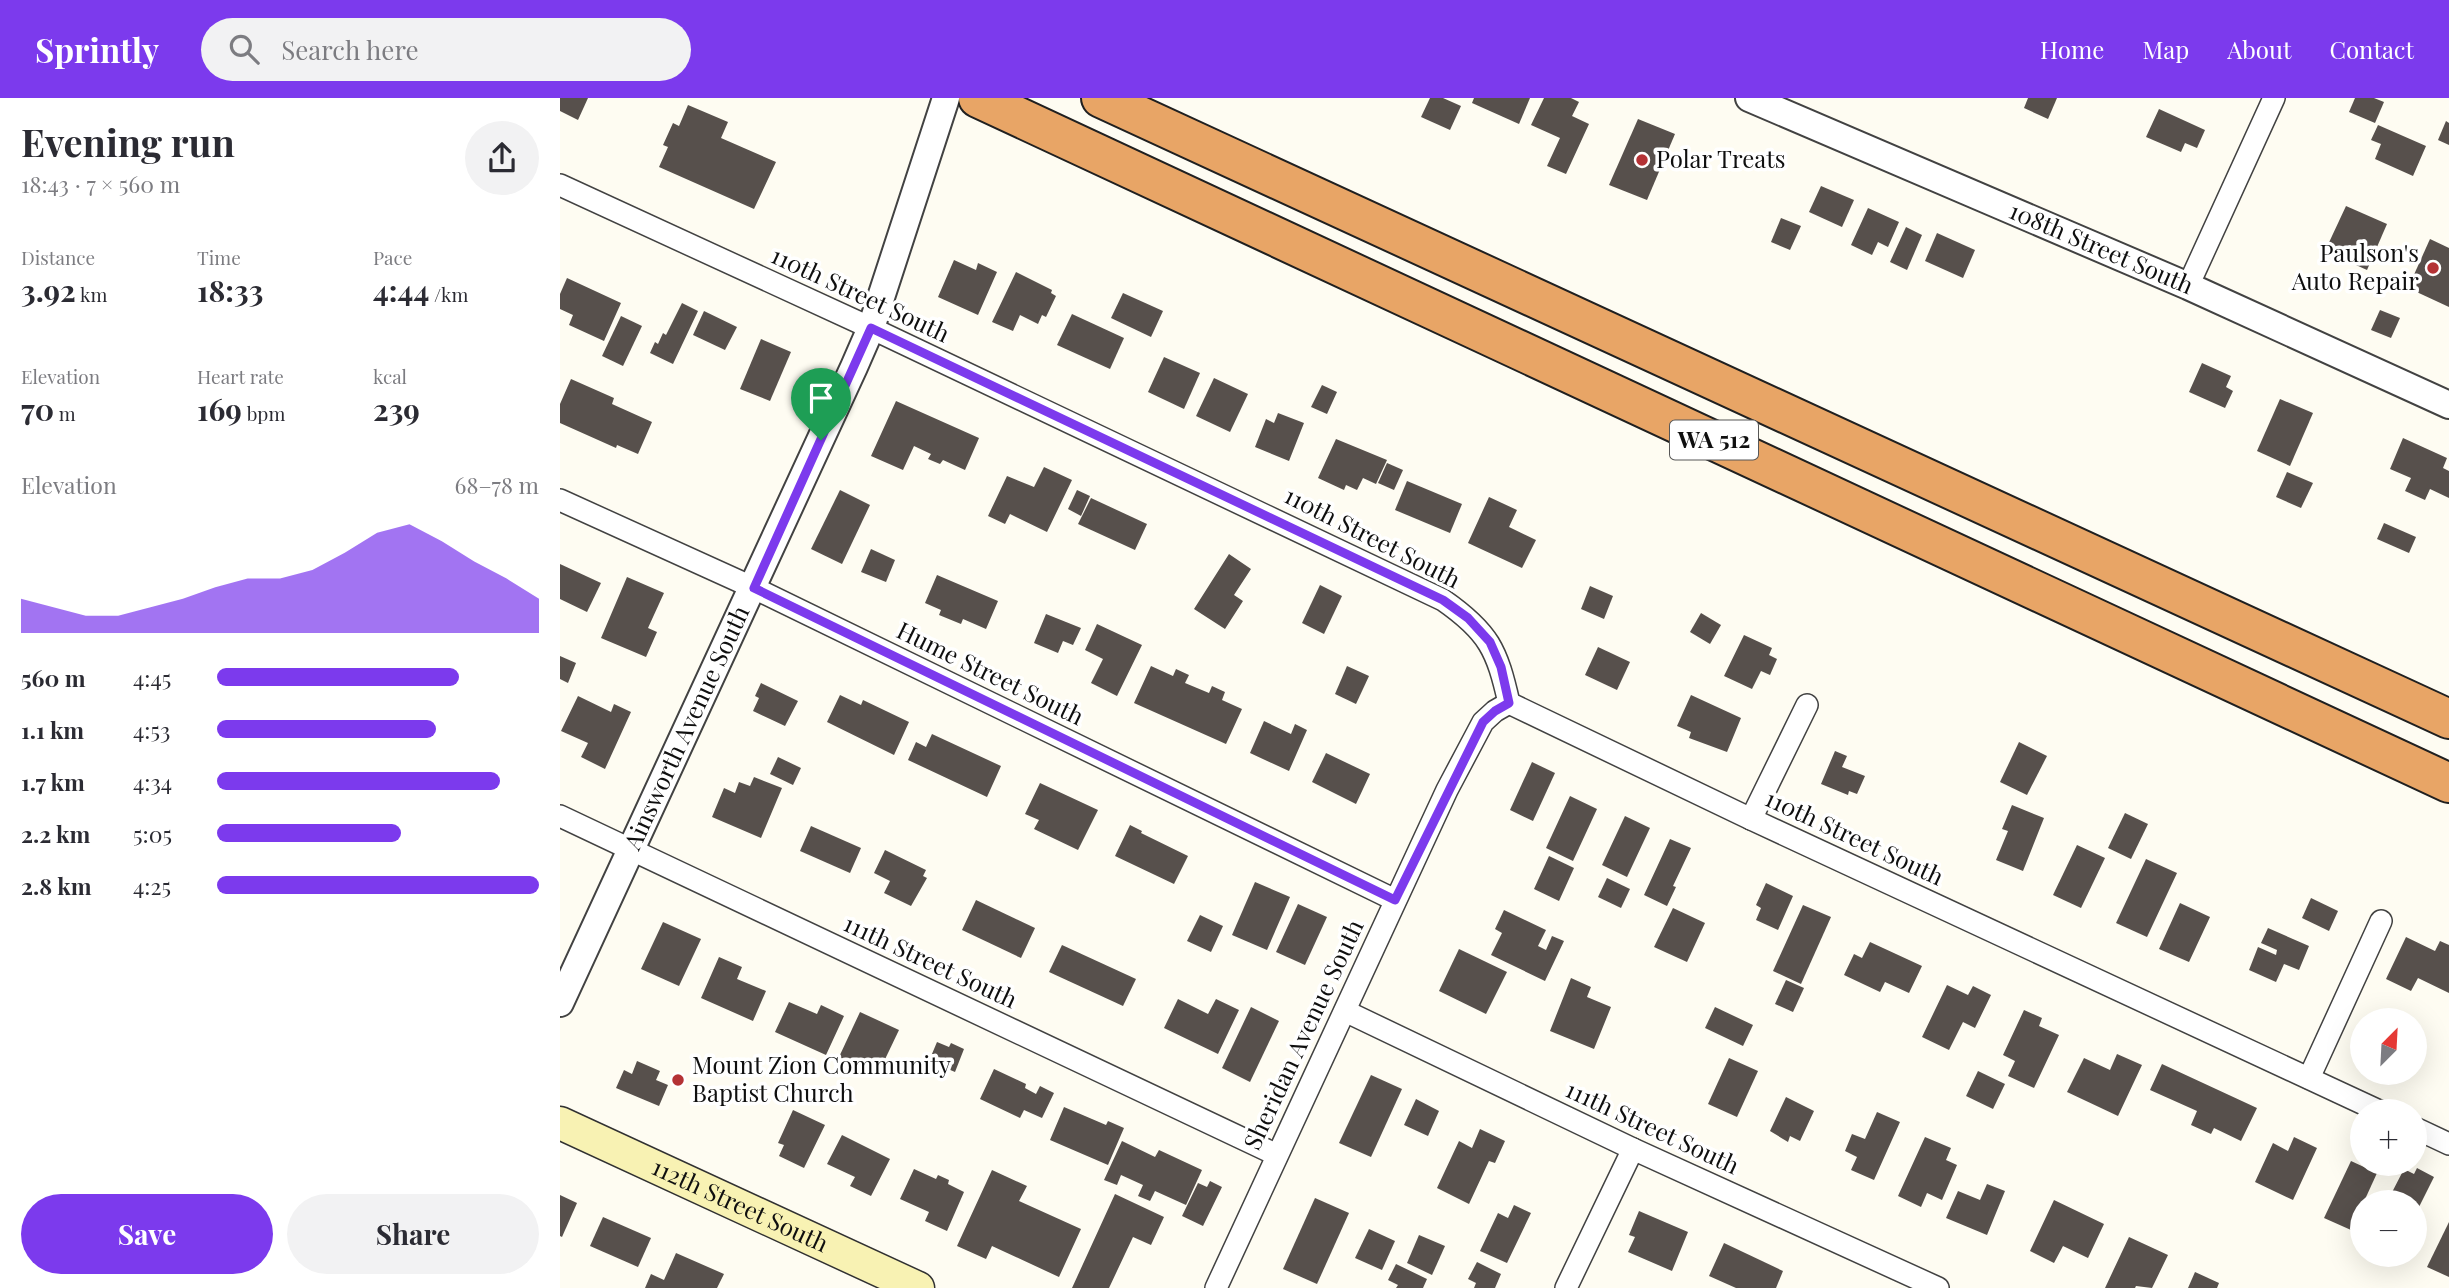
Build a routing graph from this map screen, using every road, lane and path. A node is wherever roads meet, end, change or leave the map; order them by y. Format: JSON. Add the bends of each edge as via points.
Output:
{"nodes":[{"id":1,"x":946,"y":98,"type":"edge"},
{"id":2,"x":978,"y":98,"type":"edge"},
{"id":3,"x":1101,"y":98,"type":"edge"},
{"id":4,"x":1749,"y":98,"type":"edge"},
{"id":5,"x":2274,"y":98,"type":"edge"},
{"id":6,"x":560,"y":185,"type":"edge"},
{"id":7,"x":2188,"y":286,"type":"junction"},
{"id":8,"x":871,"y":328,"type":"junction"},
{"id":9,"x":2449,"y":405,"type":"edge"},
{"id":10,"x":560,"y":500,"type":"edge"},
{"id":11,"x":754,"y":588,"type":"junction"},
{"id":12,"x":1509,"y":703,"type":"junction"},
{"id":13,"x":1807,"y":705,"type":"dead end"},
{"id":14,"x":2449,"y":719,"type":"edge"},
{"id":15,"x":2449,"y":783,"type":"edge"},
{"id":16,"x":560,"y":816,"type":"edge"},
{"id":17,"x":1751,"y":819,"type":"junction"},
{"id":18,"x":630,"y":849,"type":"junction"},
{"id":19,"x":1395,"y":900,"type":"junction"},
{"id":20,"x":2381,"y":921,"type":"dead end"},
{"id":21,"x":560,"y":1003,"type":"edge"},
{"id":22,"x":1346,"y":1011,"type":"junction"},
{"id":23,"x":2309,"y":1078,"type":"junction"},
{"id":24,"x":2354,"y":1099,"type":"edge"},
{"id":25,"x":560,"y":1123,"type":"edge"},
{"id":26,"x":2427,"y":1134,"type":"edge"},
{"id":27,"x":2449,"y":1144,"type":"edge"},
{"id":28,"x":1633,"y":1149,"type":"junction"},
{"id":29,"x":1277,"y":1155,"type":"junction"},
{"id":30,"x":918,"y":1288,"type":"edge"},
{"id":31,"x":1216,"y":1288,"type":"edge"},
{"id":32,"x":1566,"y":1288,"type":"edge"},
{"id":33,"x":1938,"y":1288,"type":"edge"}],
"edges":[{"from":1,"to":8,"type":"street","name":"Ainsworth Avenue South"},
{"from":2,"to":15,"type":"highway","number":"WA 512"},
{"from":3,"to":14,"type":"highway","number":"WA 512"},
{"from":4,"to":7,"type":"street","name":"108th Street South"},
{"from":5,"to":7,"type":"street"},
{"from":6,"to":8,"type":"street","name":"110th Street South"},
{"from":7,"to":9,"type":"street","name":"108th Street South"},
{"from":8,"to":11,"type":"street","name":"Ainsworth Avenue South"},
{"from":8,"to":12,"type":"street","name":"110th Street South","via":[[1443,600],[1490,642]]},
{"from":10,"to":11,"type":"street","name":"Hume Street South"},
{"from":11,"to":18,"type":"street","name":"Ainsworth Avenue South"},
{"from":11,"to":19,"type":"street","name":"Hume Street South"},
{"from":12,"to":17,"type":"street","name":"110th Street South"},
{"from":12,"to":19,"type":"street","name":"Sheridan Avenue South","via":[[1483,722]]},
{"from":13,"to":17,"type":"street"},
{"from":16,"to":18,"type":"street","name":"111th Street South"},
{"from":17,"to":23,"type":"street","name":"110th Street South"},
{"from":18,"to":21,"type":"street","name":"Ainsworth Avenue South"},
{"from":18,"to":29,"type":"street","name":"111th Street South"},
{"from":19,"to":22,"type":"street","name":"Sheridan Avenue South"},
{"from":20,"to":23,"type":"street"},
{"from":22,"to":28,"type":"street","name":"111th Street South"},
{"from":22,"to":29,"type":"street","name":"Sheridan Avenue South"},
{"from":23,"to":24,"type":"street","name":"110th Street South"},
{"from":25,"to":30,"type":"main road","name":"112th Street South"},
{"from":26,"to":27,"type":"street"},
{"from":28,"to":32,"type":"street"},
{"from":28,"to":33,"type":"street","name":"111th Street South"},
{"from":29,"to":31,"type":"street","name":"Sheridan Avenue South"}]}
